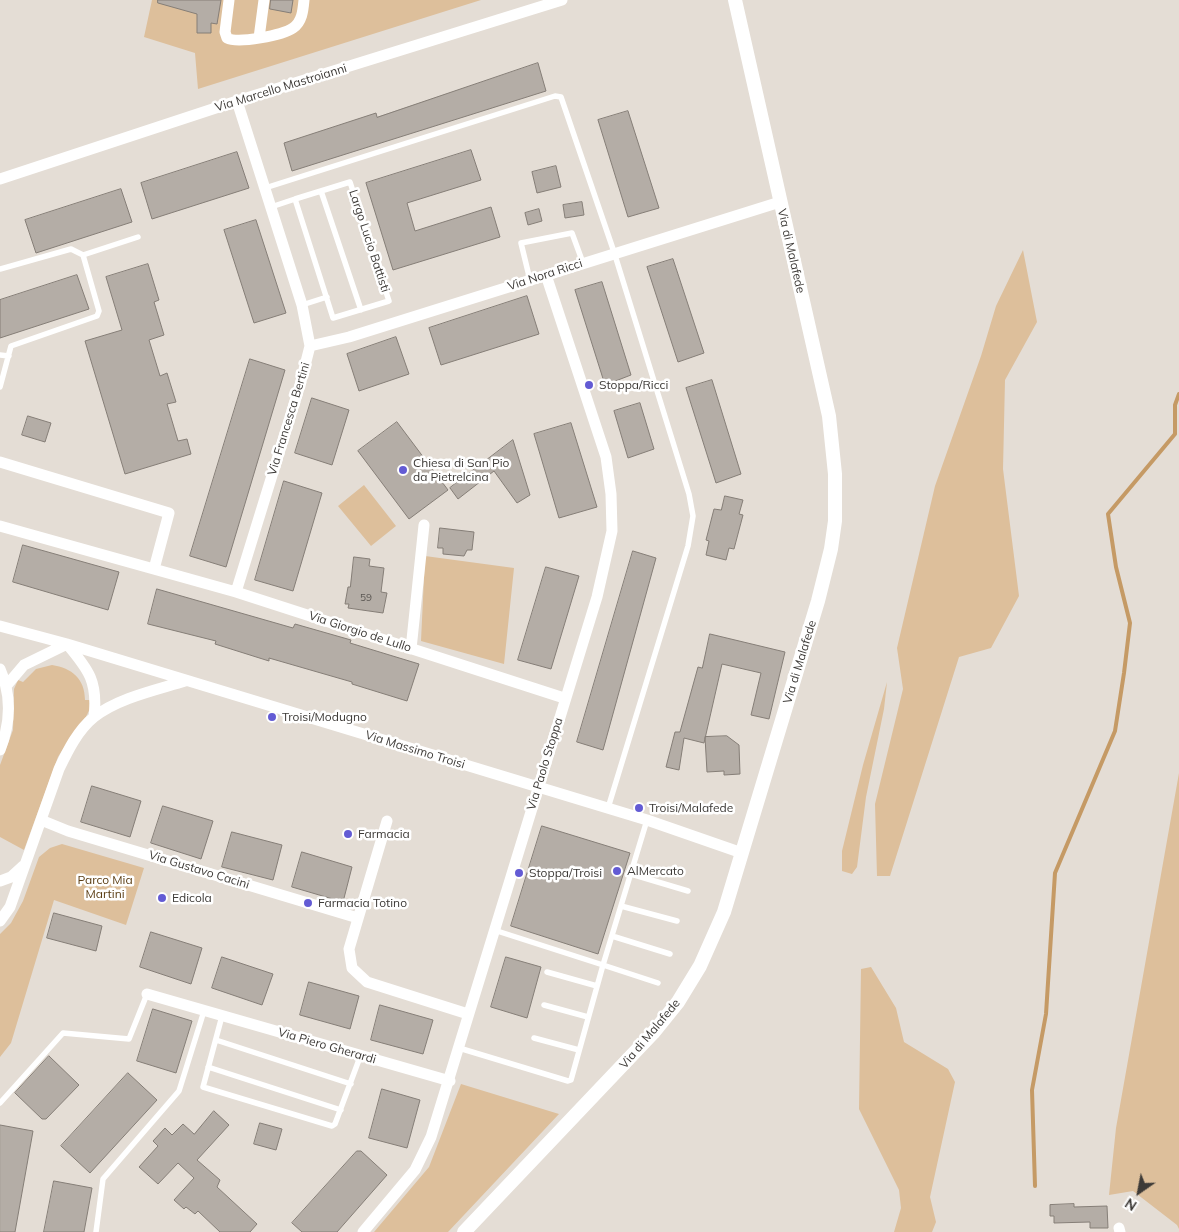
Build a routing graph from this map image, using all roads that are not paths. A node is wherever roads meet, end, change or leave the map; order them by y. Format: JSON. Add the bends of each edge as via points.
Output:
{"nodes":[{"id":1,"x":229,"y":0,"type":"edge"},
{"id":2,"x":264,"y":0,"type":"edge"},
{"id":3,"x":304,"y":0,"type":"edge"},
{"id":4,"x":562,"y":0,"type":"edge"},
{"id":5,"x":734,"y":3,"type":"edge"},
{"id":6,"x":259,"y":38,"type":"junction"},
{"id":7,"x":237,"y":101,"type":"junction"},
{"id":8,"x":0,"y":179,"type":"edge"},
{"id":9,"x":265,"y":188,"type":"junction"},
{"id":10,"x":321,"y":191,"type":"junction"},
{"id":11,"x":295,"y":199,"type":"junction"},
{"id":12,"x":780,"y":202,"type":"junction"},
{"id":13,"x":271,"y":207,"type":"junction"},
{"id":14,"x":138,"y":237,"type":"dead end"},
{"id":15,"x":614,"y":252,"type":"junction"},
{"id":16,"x":83,"y":255,"type":"junction"},
{"id":17,"x":583,"y":263,"type":"junction"},
{"id":18,"x":0,"y":269,"type":"edge"},
{"id":19,"x":546,"y":275,"type":"junction"},
{"id":20,"x":530,"y":280,"type":"junction"},
{"id":21,"x":327,"y":297,"type":"junction"},
{"id":22,"x":302,"y":305,"type":"junction"},
{"id":23,"x":360,"y":310,"type":"junction"},
{"id":24,"x":310,"y":346,"type":"junction"},
{"id":25,"x":0,"y":355,"type":"edge"},
{"id":26,"x":9,"y":356,"type":"junction"},
{"id":27,"x":0,"y":387,"type":"edge"},
{"id":28,"x":0,"y":462,"type":"edge"},
{"id":29,"x":424,"y":525,"type":"dead end"},
{"id":30,"x":0,"y":526,"type":"edge"},
{"id":31,"x":154,"y":569,"type":"junction"},
{"id":32,"x":236,"y":592,"type":"junction"},
{"id":33,"x":0,"y":626,"type":"edge"},
{"id":34,"x":67,"y":644,"type":"junction"},
{"id":35,"x":411,"y":649,"type":"junction"},
{"id":36,"x":0,"y":668,"type":"edge"},
{"id":37,"x":185,"y":681,"type":"junction"},
{"id":38,"x":7,"y":685,"type":"junction"},
{"id":39,"x":564,"y":698,"type":"junction"},
{"id":40,"x":94,"y":717,"type":"junction"},
{"id":41,"x":0,"y":750,"type":"edge"},
{"id":42,"x":538,"y":787,"type":"junction"},
{"id":43,"x":608,"y":808,"type":"junction"},
{"id":44,"x":41,"y":820,"type":"junction"},
{"id":45,"x":647,"y":820,"type":"junction"},
{"id":46,"x":387,"y":821,"type":"dead end"},
{"id":47,"x":742,"y":853,"type":"junction"},
{"id":48,"x":25,"y":865,"type":"junction"},
{"id":49,"x":631,"y":874,"type":"junction"},
{"id":50,"x":0,"y":881,"type":"edge"},
{"id":51,"x":688,"y":891,"type":"dead end"},
{"id":52,"x":621,"y":906,"type":"junction"},
{"id":53,"x":358,"y":918,"type":"junction"},
{"id":54,"x":0,"y":921,"type":"edge"},
{"id":55,"x":677,"y":922,"type":"dead end"},
{"id":56,"x":494,"y":930,"type":"junction"},
{"id":57,"x":612,"y":936,"type":"junction"},
{"id":58,"x":670,"y":954,"type":"dead end"},
{"id":59,"x":603,"y":965,"type":"junction"},
{"id":60,"x":548,"y":972,"type":"dead end"},
{"id":61,"x":658,"y":982,"type":"dead end"},
{"id":62,"x":597,"y":986,"type":"junction"},
{"id":63,"x":147,"y":994,"type":"joint"},
{"id":64,"x":544,"y":1005,"type":"dead end"},
{"id":65,"x":204,"y":1010,"type":"junction"},
{"id":66,"x":468,"y":1014,"type":"junction"},
{"id":67,"x":222,"y":1016,"type":"junction"},
{"id":68,"x":588,"y":1017,"type":"junction"},
{"id":69,"x":534,"y":1038,"type":"dead end"},
{"id":70,"x":216,"y":1040,"type":"junction"},
{"id":71,"x":459,"y":1048,"type":"junction"},
{"id":72,"x":579,"y":1050,"type":"junction"},
{"id":73,"x":360,"y":1057,"type":"junction"},
{"id":74,"x":208,"y":1067,"type":"junction"},
{"id":75,"x":450,"y":1081,"type":"junction"},
{"id":76,"x":351,"y":1084,"type":"junction"},
{"id":77,"x":0,"y":1103,"type":"edge"},
{"id":78,"x":341,"y":1110,"type":"junction"},
{"id":79,"x":96,"y":1232,"type":"edge"},
{"id":80,"x":363,"y":1232,"type":"edge"},
{"id":81,"x":464,"y":1232,"type":"edge"}],
"edges":[{"from":1,"to":6,"type":"street","via":[[227,38],[232,41]]},
{"from":2,"to":6,"type":"street"},
{"from":3,"to":6,"type":"street","via":[[300,20],[292,29]]},
{"from":4,"to":7,"type":"street","name":"Via Marcello Mastroianni"},
{"from":5,"to":12,"type":"street","name":"Via di Malafede"},
{"from":7,"to":8,"type":"street","name":"Via Marcello Mastroianni"},
{"from":7,"to":9,"type":"street","name":"Via Francesca Bertini"},
{"from":9,"to":13,"type":"street","name":"Via Francesca Bertini"},
{"from":9,"to":15,"type":"lane","via":[[558,96]]},
{"from":10,"to":11,"type":"lane","name":"Largo Lucio Battisti"},
{"from":10,"to":23,"type":"lane"},
{"from":10,"to":23,"type":"lane","name":"Largo Lucio Battisti","via":[[350,182],[388,301]]},
{"from":11,"to":13,"type":"lane","name":"Largo Lucio Battisti"},
{"from":11,"to":21,"type":"lane","name":"Largo Lucio Battisti"},
{"from":12,"to":15,"type":"street","name":"Via Nora Ricci"},
{"from":12,"to":47,"type":"street","name":"Via di Malafede","via":[[829,416],[835,474],[835,521],[818,601]]},
{"from":13,"to":22,"type":"street","name":"Via Francesca Bertini"},
{"from":14,"to":16,"type":"lane"},
{"from":15,"to":17,"type":"street","name":"Via Nora Ricci"},
{"from":15,"to":43,"type":"lane","via":[[690,494],[693,516],[688,546]]},
{"from":16,"to":18,"type":"lane","via":[[71,250]]},
{"from":16,"to":26,"type":"lane","via":[[99,311],[97,316],[11,346]]},
{"from":17,"to":19,"type":"street","name":"Via Nora Ricci"},
{"from":17,"to":20,"type":"lane","via":[[572,233],[521,243]]},
{"from":19,"to":20,"type":"street","name":"Via Nora Ricci"},
{"from":19,"to":39,"type":"street","name":"Via Paolo Stoppa","via":[[606,457],[611,494],[612,531],[597,597]]},
{"from":20,"to":24,"type":"street","name":"Via Nora Ricci","via":[[330,343]]},
{"from":21,"to":22,"type":"lane"},
{"from":21,"to":23,"type":"lane","name":"Largo Lucio Battisti","via":[[333,318]]},
{"from":22,"to":24,"type":"street","name":"Via Francesca Bertini"},
{"from":24,"to":32,"type":"street","name":"Via Francesca Bertini"},
{"from":25,"to":26,"type":"lane"},
{"from":26,"to":27,"type":"lane"},
{"from":28,"to":31,"type":"street","via":[[169,513]]},
{"from":29,"to":35,"type":"street"},
{"from":30,"to":31,"type":"street","name":"Via Giorgio de Lullo"},
{"from":31,"to":32,"type":"street","name":"Via Giorgio de Lullo"},
{"from":32,"to":35,"type":"street","name":"Via Giorgio de Lullo"},
{"from":33,"to":34,"type":"street","name":"Via Massimo Troisi"},
{"from":34,"to":37,"type":"street","name":"Via Massimo Troisi"},
{"from":34,"to":38,"type":"street","via":[[24,665]]},
{"from":34,"to":40,"type":"street","via":[[95,686]]},
{"from":35,"to":39,"type":"street","name":"Via Giorgio de Lullo"},
{"from":36,"to":38,"type":"street"},
{"from":37,"to":40,"type":"street","via":[[114,706]]},
{"from":37,"to":42,"type":"street","name":"Via Massimo Troisi"},
{"from":38,"to":41,"type":"street","via":[[9,714]]},
{"from":39,"to":42,"type":"street","name":"Via Paolo Stoppa"},
{"from":40,"to":44,"type":"street","via":[[68,750]]},
{"from":42,"to":43,"type":"street","name":"Via Massimo Troisi"},
{"from":42,"to":56,"type":"street","name":"Via Paolo Stoppa"},
{"from":43,"to":45,"type":"street","name":"Via Massimo Troisi"},
{"from":44,"to":48,"type":"street"},
{"from":44,"to":53,"type":"street","name":"Via Gustavo Cacini","via":[[68,831]]},
{"from":45,"to":47,"type":"street","name":"Via Massimo Troisi"},
{"from":45,"to":49,"type":"lane"},
{"from":46,"to":53,"type":"street"},
{"from":47,"to":81,"type":"street","name":"Via di Malafede","via":[[712,940],[678,1002],[600,1092]]},
{"from":48,"to":50,"type":"street","via":[[11,877]]},
{"from":48,"to":54,"type":"street","via":[[10,907]]},
{"from":49,"to":51,"type":"lane"},
{"from":49,"to":52,"type":"lane"},
{"from":52,"to":55,"type":"lane"},
{"from":52,"to":57,"type":"lane"},
{"from":53,"to":66,"type":"street","via":[[349,949],[352,968],[358,975],[367,982]]},
{"from":56,"to":59,"type":"lane"},
{"from":56,"to":66,"type":"street","name":"Via Paolo Stoppa"},
{"from":57,"to":58,"type":"lane"},
{"from":57,"to":59,"type":"lane"},
{"from":59,"to":61,"type":"lane"},
{"from":59,"to":62,"type":"lane"},
{"from":60,"to":62,"type":"lane"},
{"from":62,"to":68,"type":"lane"},
{"from":63,"to":65,"type":"street","name":"Via Piero Gherardi"},
{"from":63,"to":77,"type":"lane","name":"Via Piero Gherardi","via":[[129,1039],[62,1033]]},
{"from":64,"to":68,"type":"lane"},
{"from":65,"to":67,"type":"street","name":"Via Piero Gherardi"},
{"from":65,"to":79,"type":"lane","via":[[179,1091],[103,1179]]},
{"from":66,"to":71,"type":"street","name":"Via Paolo Stoppa"},
{"from":67,"to":70,"type":"lane"},
{"from":67,"to":73,"type":"street","name":"Via Piero Gherardi"},
{"from":68,"to":72,"type":"lane"},
{"from":69,"to":72,"type":"lane"},
{"from":70,"to":74,"type":"lane"},
{"from":70,"to":76,"type":"lane"},
{"from":71,"to":72,"type":"lane","via":[[568,1082]]},
{"from":71,"to":75,"type":"street","name":"Via Paolo Stoppa"},
{"from":73,"to":75,"type":"street","name":"Via Piero Gherardi"},
{"from":73,"to":76,"type":"lane"},
{"from":74,"to":78,"type":"lane"},
{"from":74,"to":78,"type":"lane","via":[[203,1086],[332,1126],[336,1124]]},
{"from":75,"to":80,"type":"street","name":"Via Paolo Stoppa","via":[[431,1137],[415,1170]]},
{"from":76,"to":78,"type":"lane"}]}
